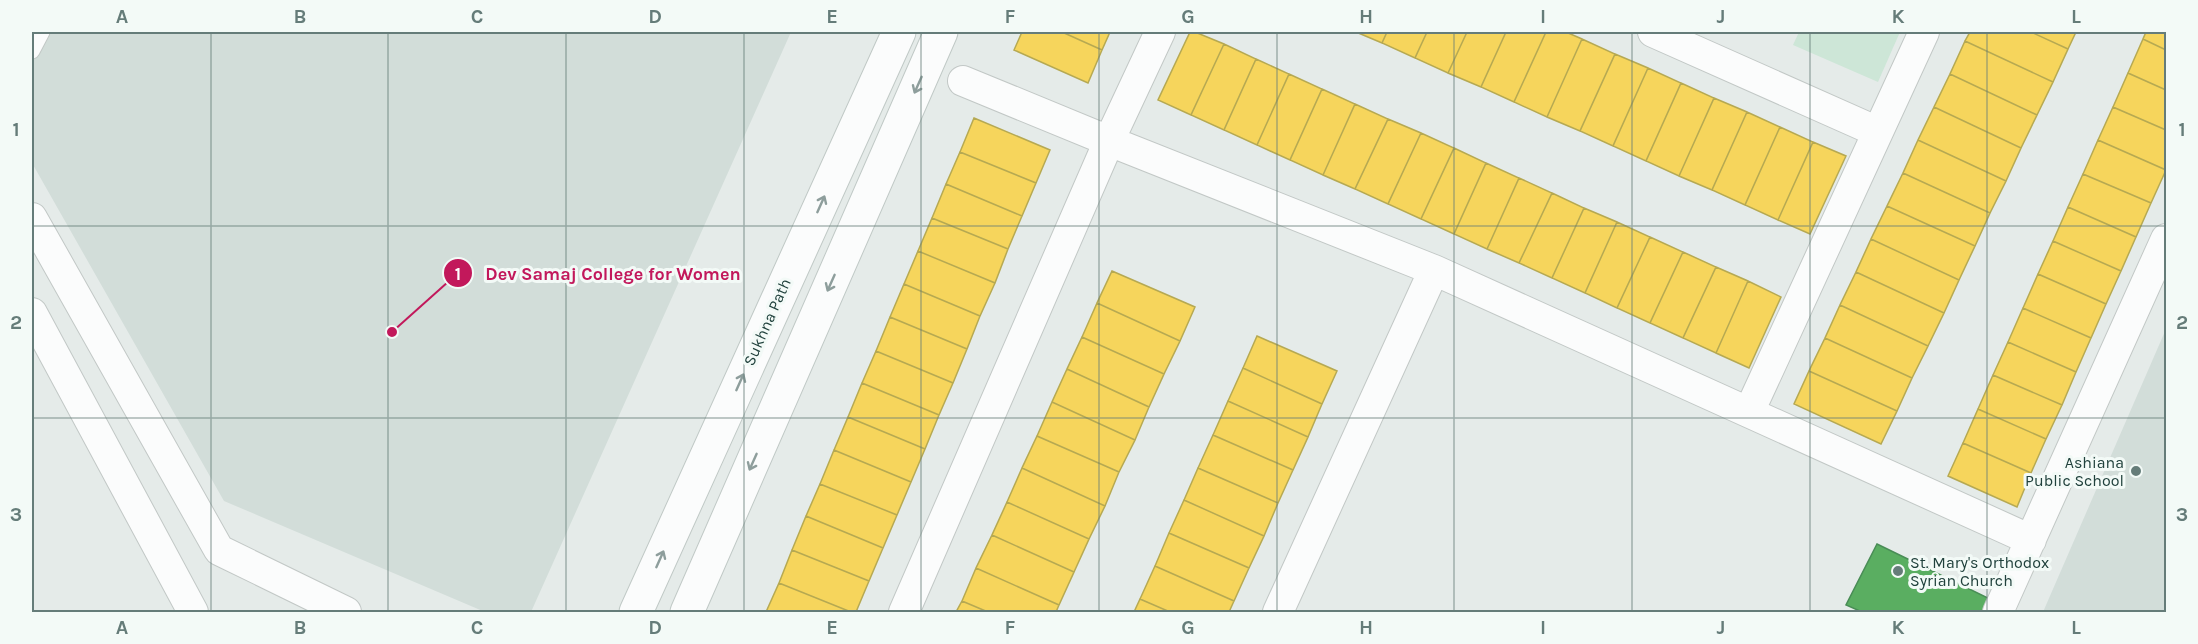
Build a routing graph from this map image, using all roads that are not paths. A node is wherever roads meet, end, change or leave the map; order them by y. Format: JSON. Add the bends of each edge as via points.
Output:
{"nodes":[{"id":1,"x":42,"y":32,"type":"edge"},
{"id":2,"x":899,"y":32,"type":"edge"},
{"id":3,"x":941,"y":32,"type":"edge"},
{"id":4,"x":1160,"y":32,"type":"edge"},
{"id":5,"x":1653,"y":32,"type":"edge"},
{"id":6,"x":1924,"y":32,"type":"edge"},
{"id":7,"x":32,"y":51,"type":"edge"},
{"id":8,"x":963,"y":81,"type":"dead end"},
{"id":9,"x":1878,"y":132,"type":"junction"},
{"id":10,"x":1109,"y":141,"type":"junction"},
{"id":11,"x":32,"y":218,"type":"edge"},
{"id":12,"x":2166,"y":239,"type":"edge"},
{"id":13,"x":1434,"y":270,"type":"junction"},
{"id":14,"x":32,"y":313,"type":"edge"},
{"id":15,"x":1749,"y":412,"type":"junction"},
{"id":16,"x":2031,"y":540,"type":"junction"},
{"id":17,"x":194,"y":612,"type":"edge"},
{"id":18,"x":346,"y":612,"type":"edge"},
{"id":19,"x":636,"y":612,"type":"edge"},
{"id":20,"x":687,"y":612,"type":"edge"},
{"id":21,"x":904,"y":612,"type":"edge"},
{"id":22,"x":1278,"y":612,"type":"edge"},
{"id":23,"x":1998,"y":612,"type":"edge"}],
"edges":[{"from":1,"to":7,"type":"lane"},
{"from":19,"to":2,"type":"main road","name":"Sukhna Path","one_way":true},
{"from":3,"to":20,"type":"main road","one_way":true},
{"from":4,"to":10,"type":"street"},
{"from":5,"to":9,"type":"street"},
{"from":6,"to":9,"type":"street"},
{"from":8,"to":10,"type":"street"},
{"from":9,"to":15,"type":"street"},
{"from":10,"to":13,"type":"street"},
{"from":10,"to":21,"type":"street"},
{"from":11,"to":18,"type":"street","via":[[219,550]]},
{"from":12,"to":16,"type":"street"},
{"from":13,"to":15,"type":"street"},
{"from":13,"to":22,"type":"street"},
{"from":14,"to":17,"type":"street"},
{"from":15,"to":16,"type":"street"},
{"from":16,"to":23,"type":"street"}]}
